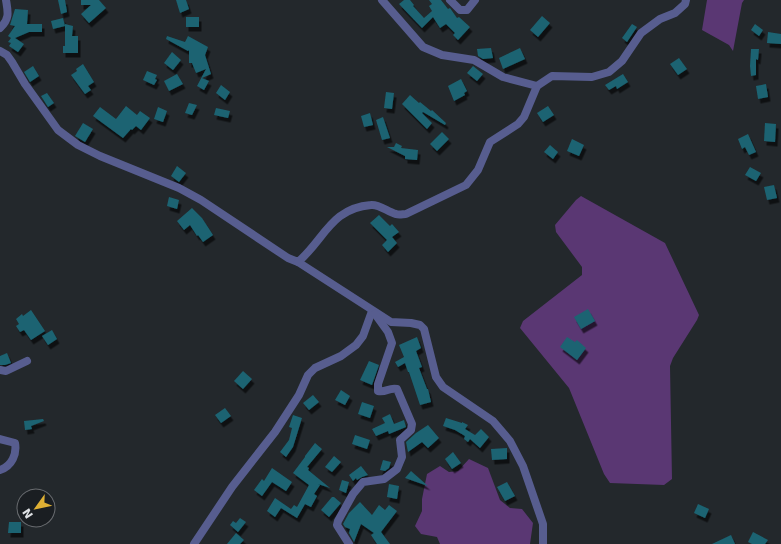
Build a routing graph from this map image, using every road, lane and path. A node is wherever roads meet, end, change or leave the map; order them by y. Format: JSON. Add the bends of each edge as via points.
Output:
{"nodes":[{"id":1,"x":6,"y":0,"type":"edge"},
{"id":2,"x":382,"y":0,"type":"edge"},
{"id":3,"x":450,"y":0,"type":"edge"},
{"id":4,"x":475,"y":0,"type":"edge"},
{"id":5,"x":686,"y":0,"type":"edge"},
{"id":6,"x":0,"y":28,"type":"edge"},
{"id":7,"x":0,"y":51,"type":"edge"},
{"id":8,"x":537,"y":86,"type":"junction"},
{"id":9,"x":298,"y":262,"type":"junction"},
{"id":10,"x":372,"y":311,"type":"junction"},
{"id":11,"x":27,"y":361,"type":"dead end"},
{"id":12,"x":0,"y":370,"type":"edge"},
{"id":13,"x":0,"y":439,"type":"edge"},
{"id":14,"x":0,"y":470,"type":"edge"},
{"id":15,"x":194,"y":544,"type":"edge"},
{"id":16,"x":349,"y":544,"type":"edge"},
{"id":17,"x":543,"y":544,"type":"edge"}],
"edges":[{"from":1,"to":6,"type":"street","via":[[9,16]]},
{"from":2,"to":8,"type":"street","via":[[423,46],[442,55],[474,60],[503,77]]},
{"from":3,"to":4,"type":"street","via":[[460,10],[467,10]]},
{"from":5,"to":8,"type":"street","via":[[675,13],[660,19],[641,33],[622,62],[609,72],[592,77],[552,76]]},
{"from":7,"to":9,"type":"street","via":[[7,55],[24,84],[58,130],[78,145],[179,188]]},
{"from":8,"to":9,"type":"street","via":[[524,117],[518,124],[490,142],[478,170],[466,185],[406,214],[397,214],[372,204],[354,208],[329,225],[306,256]]},
{"from":9,"to":10,"type":"street"},
{"from":10,"to":15,"type":"street","via":[[363,336],[356,345],[341,356],[315,368],[308,375],[299,395],[275,432],[232,487]]},
{"from":10,"to":16,"type":"street","via":[[388,332],[392,343],[378,391],[397,388],[412,424],[411,430],[400,440],[402,457],[397,470],[384,479],[363,482],[338,521],[337,525]]},
{"from":10,"to":17,"type":"street","via":[[391,322],[420,325],[424,330],[436,376],[443,387],[493,421],[510,441],[523,466],[543,524]]},
{"from":11,"to":12,"type":"street","via":[[6,371]]},
{"from":13,"to":14,"type":"street","via":[[15,443],[16,452],[6,468]]}]}
